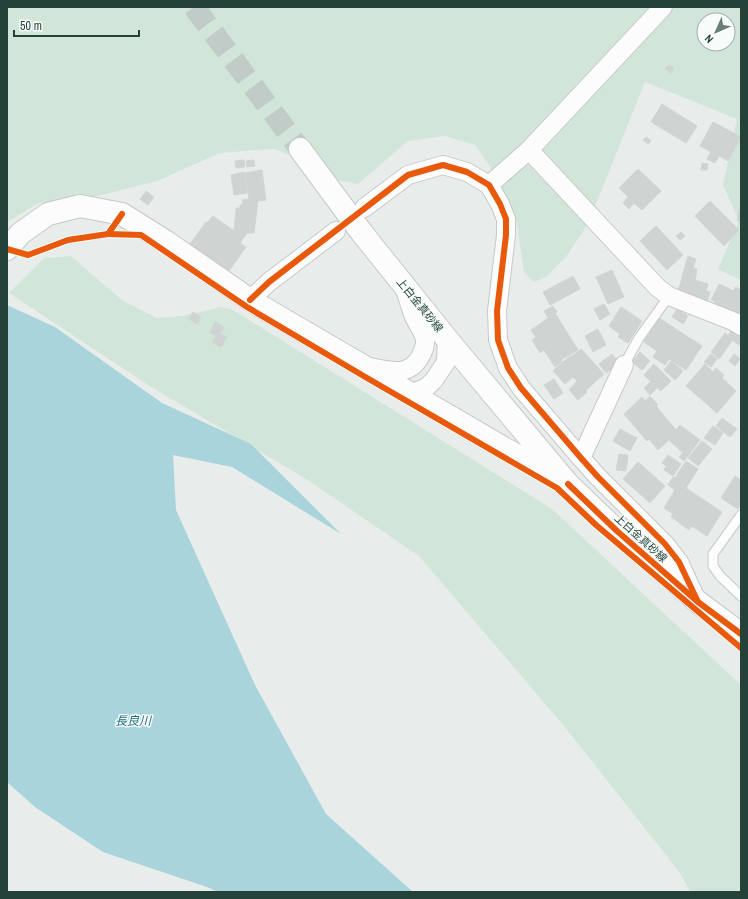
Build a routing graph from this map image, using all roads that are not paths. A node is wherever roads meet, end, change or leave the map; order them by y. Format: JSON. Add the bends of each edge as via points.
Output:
{"nodes":[{"id":1,"x":664,"y":7,"type":"edge"},
{"id":2,"x":300,"y":149,"type":"tunnel mouth"},
{"id":3,"x":529,"y":150,"type":"junction"},
{"id":4,"x":489,"y":185,"type":"junction"},
{"id":5,"x":364,"y":208,"type":"dead end"},
{"id":6,"x":336,"y":231,"type":"dead end"},
{"id":7,"x":16,"y":245,"type":"edge"},
{"id":8,"x":403,"y":284,"type":"junction"},
{"id":9,"x":669,"y":296,"type":"junction"},
{"id":10,"x":250,"y":300,"type":"junction"},
{"id":11,"x":741,"y":326,"type":"edge"},
{"id":12,"x":447,"y":338,"type":"junction"},
{"id":13,"x":364,"y":366,"type":"junction"},
{"id":14,"x":624,"y":366,"type":"joint"},
{"id":15,"x":411,"y":394,"type":"junction"},
{"id":16,"x":581,"y":458,"type":"junction"},
{"id":17,"x":568,"y":484,"type":"junction"},
{"id":18,"x":741,"y":515,"type":"edge"},
{"id":19,"x":741,"y":596,"type":"edge"},
{"id":20,"x":698,"y":602,"type":"junction"},
{"id":21,"x":741,"y":634,"type":"edge"}],
"edges":[{"from":1,"to":3,"type":"street"},
{"from":2,"to":8,"type":"main road","name":"上白金真砂線"},
{"from":3,"to":4,"type":"street"},
{"from":3,"to":9,"type":"street","via":[[658,288]]},
{"from":4,"to":5,"type":"street","via":[[467,172],[443,165],[408,175]]},
{"from":4,"to":16,"type":"street","via":[[506,219],[497,310],[498,340],[508,368],[521,388]]},
{"from":6,"to":10,"type":"street","via":[[269,282]]},
{"from":7,"to":10,"type":"main road","via":[[48,214],[80,206],[122,214],[168,242]]},
{"from":8,"to":12,"type":"main road","name":"上白金真砂線"},
{"from":8,"to":13,"type":"street","via":[[413,315],[423,332],[424,350],[410,369],[398,372]]},
{"from":9,"to":11,"type":"street"},
{"from":9,"to":14,"type":"lane","via":[[639,338]]},
{"from":10,"to":13,"type":"main road"},
{"from":12,"to":15,"type":"street","via":[[446,362],[427,387]]},
{"from":12,"to":17,"type":"main road","name":"上白金真砂線"},
{"from":13,"to":15,"type":"main road"},
{"from":14,"to":16,"type":"street"},
{"from":15,"to":17,"type":"main road"},
{"from":16,"to":20,"type":"street","via":[[665,544],[679,562]]},
{"from":17,"to":20,"type":"main road","name":"上白金真砂線"},
{"from":18,"to":19,"type":"lane","via":[[713,554],[713,566]]},
{"from":20,"to":21,"type":"main road","name":"上白金真砂線"}]}
